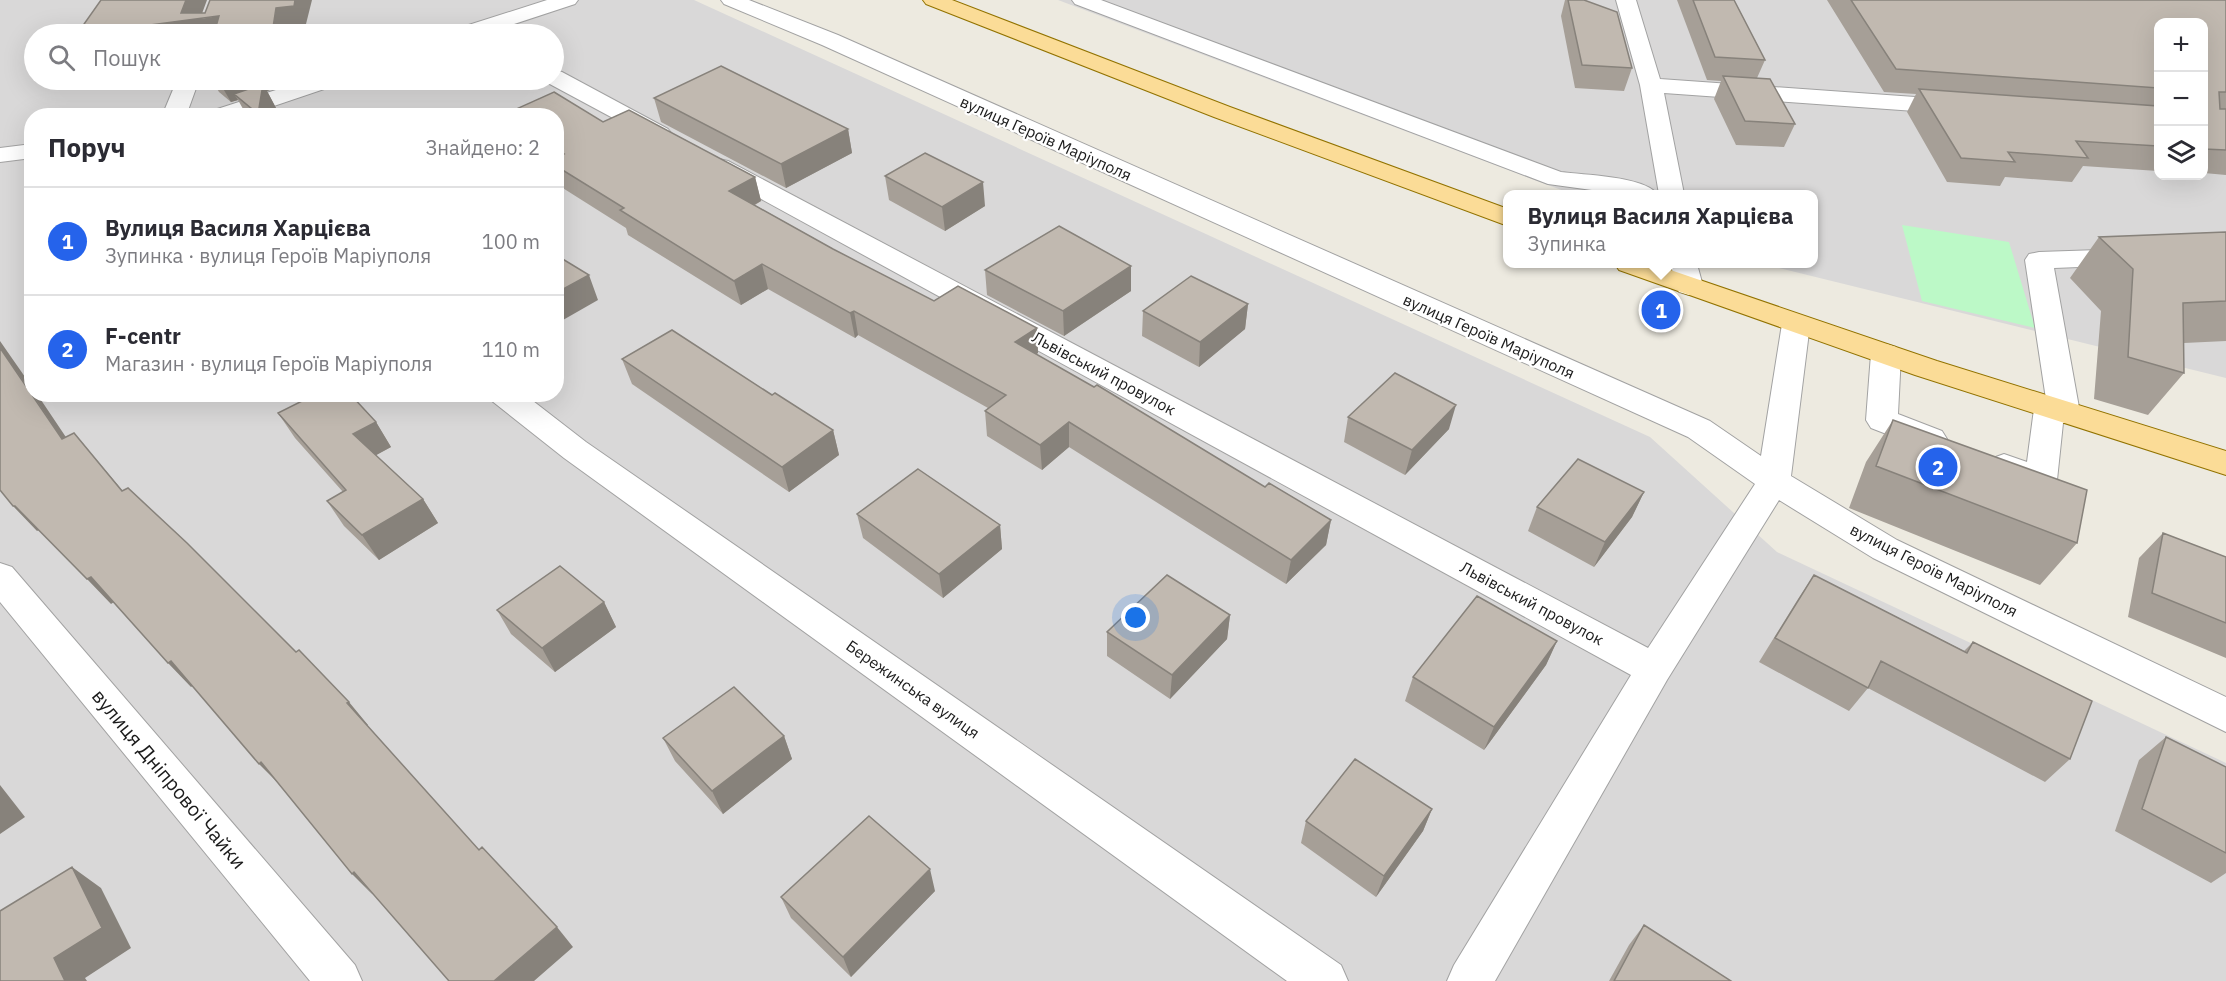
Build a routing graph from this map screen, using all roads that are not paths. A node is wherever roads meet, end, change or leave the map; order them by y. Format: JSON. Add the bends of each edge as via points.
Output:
{"nodes":[{"id":1,"x":568,"y":0,"type":"edge"},
{"id":2,"x":731,"y":0,"type":"edge"},
{"id":3,"x":933,"y":0,"type":"edge"},
{"id":4,"x":1082,"y":0,"type":"edge"},
{"id":5,"x":1620,"y":6,"type":"edge"},
{"id":6,"x":499,"y":24,"type":"edge"},
{"id":7,"x":564,"y":81,"type":"edge"},
{"id":8,"x":1651,"y":85,"type":"junction"},
{"id":9,"x":184,"y":90,"type":"edge"},
{"id":10,"x":298,"y":90,"type":"edge"},
{"id":11,"x":177,"y":108,"type":"edge"},
{"id":12,"x":243,"y":108,"type":"edge"},
{"id":13,"x":1981,"y":108,"type":"edge"},
{"id":14,"x":24,"y":152,"type":"edge"},
{"id":15,"x":0,"y":155,"type":"edge"},
{"id":16,"x":1632,"y":190,"type":"edge"},
{"id":17,"x":1670,"y":190,"type":"edge"},
{"id":18,"x":1503,"y":216,"type":"edge"},
{"id":19,"x":2156,"y":256,"type":"edge"},
{"id":20,"x":1650,"y":268,"type":"edge"},
{"id":21,"x":1686,"y":275,"type":"edge"},
{"id":22,"x":1796,"y":324,"type":"junction"},
{"id":23,"x":1886,"y":354,"type":"junction"},
{"id":24,"x":513,"y":402,"type":"edge"},
{"id":25,"x":2056,"y":411,"type":"junction"},
{"id":26,"x":2226,"y":463,"type":"edge"},
{"id":27,"x":1774,"y":481,"type":"junction"},
{"id":28,"x":0,"y":577,"type":"edge"},
{"id":29,"x":1654,"y":669,"type":"junction"},
{"id":30,"x":2226,"y":715,"type":"edge"},
{"id":31,"x":339,"y":981,"type":"edge"},
{"id":32,"x":1324,"y":981,"type":"edge"},
{"id":33,"x":1470,"y":981,"type":"edge"}],
"edges":[{"from":1,"to":6,"type":"street"},
{"from":2,"to":27,"type":"street","name":"вулиця Героїв Маріуполя","via":[[830,40],[1699,429]]},
{"from":3,"to":18,"type":"main road"},
{"from":4,"to":16,"type":"street","via":[[1557,179]]},
{"from":5,"to":8,"type":"street"},
{"from":7,"to":29,"type":"street","name":"Львівський провулок"},
{"from":8,"to":13,"type":"street"},
{"from":8,"to":17,"type":"street"},
{"from":9,"to":11,"type":"street"},
{"from":10,"to":12,"type":"street"},
{"from":14,"to":15,"type":"street"},
{"from":19,"to":25,"type":"street","via":[[2039,260]]},
{"from":20,"to":21,"type":"main road"},
{"from":21,"to":22,"type":"main road"},
{"from":22,"to":23,"type":"main road"},
{"from":22,"to":27,"type":"street"},
{"from":23,"to":25,"type":"main road"},
{"from":23,"to":25,"type":"street","via":[[1882,420],[2041,480]]},
{"from":24,"to":32,"type":"street","name":"Бережинська вулиця","via":[[575,450]]},
{"from":25,"to":26,"type":"main road"},
{"from":27,"to":29,"type":"street"},
{"from":27,"to":30,"type":"street","name":"вулиця Героїв Маріуполя","via":[[1885,549]]},
{"from":28,"to":31,"type":"street","name":"вулиця Дніпрової Чайки"},
{"from":29,"to":33,"type":"street"}]}
